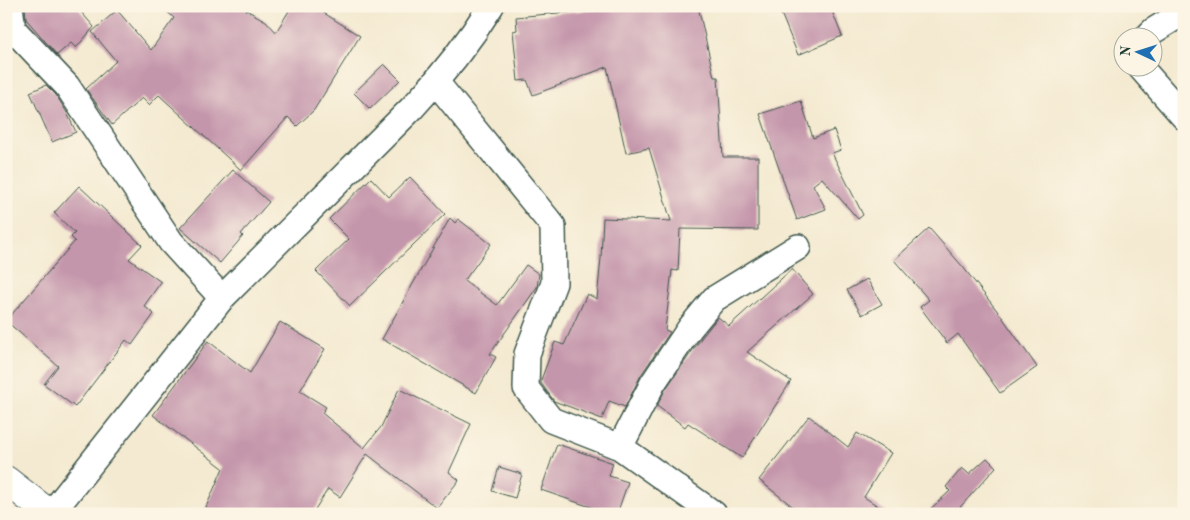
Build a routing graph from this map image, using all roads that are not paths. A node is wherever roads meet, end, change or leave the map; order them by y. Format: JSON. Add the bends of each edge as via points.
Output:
{"nodes":[{"id":1,"x":10,"y":6,"type":"edge"},
{"id":2,"x":491,"y":6,"type":"edge"},
{"id":3,"x":1184,"y":12,"type":"edge"},
{"id":4,"x":1158,"y":28,"type":"edge"},
{"id":5,"x":1150,"y":78,"type":"edge"},
{"id":6,"x":436,"y":82,"type":"junction"},
{"id":7,"x":1184,"y":117,"type":"edge"},
{"id":8,"x":798,"y":246,"type":"dead end"},
{"id":9,"x":222,"y":298,"type":"junction"},
{"id":10,"x":620,"y":447,"type":"junction"},
{"id":11,"x":6,"y":480,"type":"edge"},
{"id":12,"x":50,"y":514,"type":"edge"},
{"id":13,"x":714,"y":514,"type":"edge"}],
"edges":[{"from":1,"to":9,"type":"street","via":[[13,29],[67,86],[171,242]]},
{"from":2,"to":6,"type":"street"},
{"from":3,"to":4,"type":"street"},
{"from":5,"to":7,"type":"street"},
{"from":6,"to":9,"type":"street"},
{"from":6,"to":10,"type":"street","via":[[553,226],[554,283],[527,354],[526,388],[551,420]]},
{"from":8,"to":10,"type":"street","via":[[714,298],[653,383]]},
{"from":9,"to":12,"type":"street"},
{"from":10,"to":13,"type":"street"},
{"from":11,"to":12,"type":"main road"}]}
